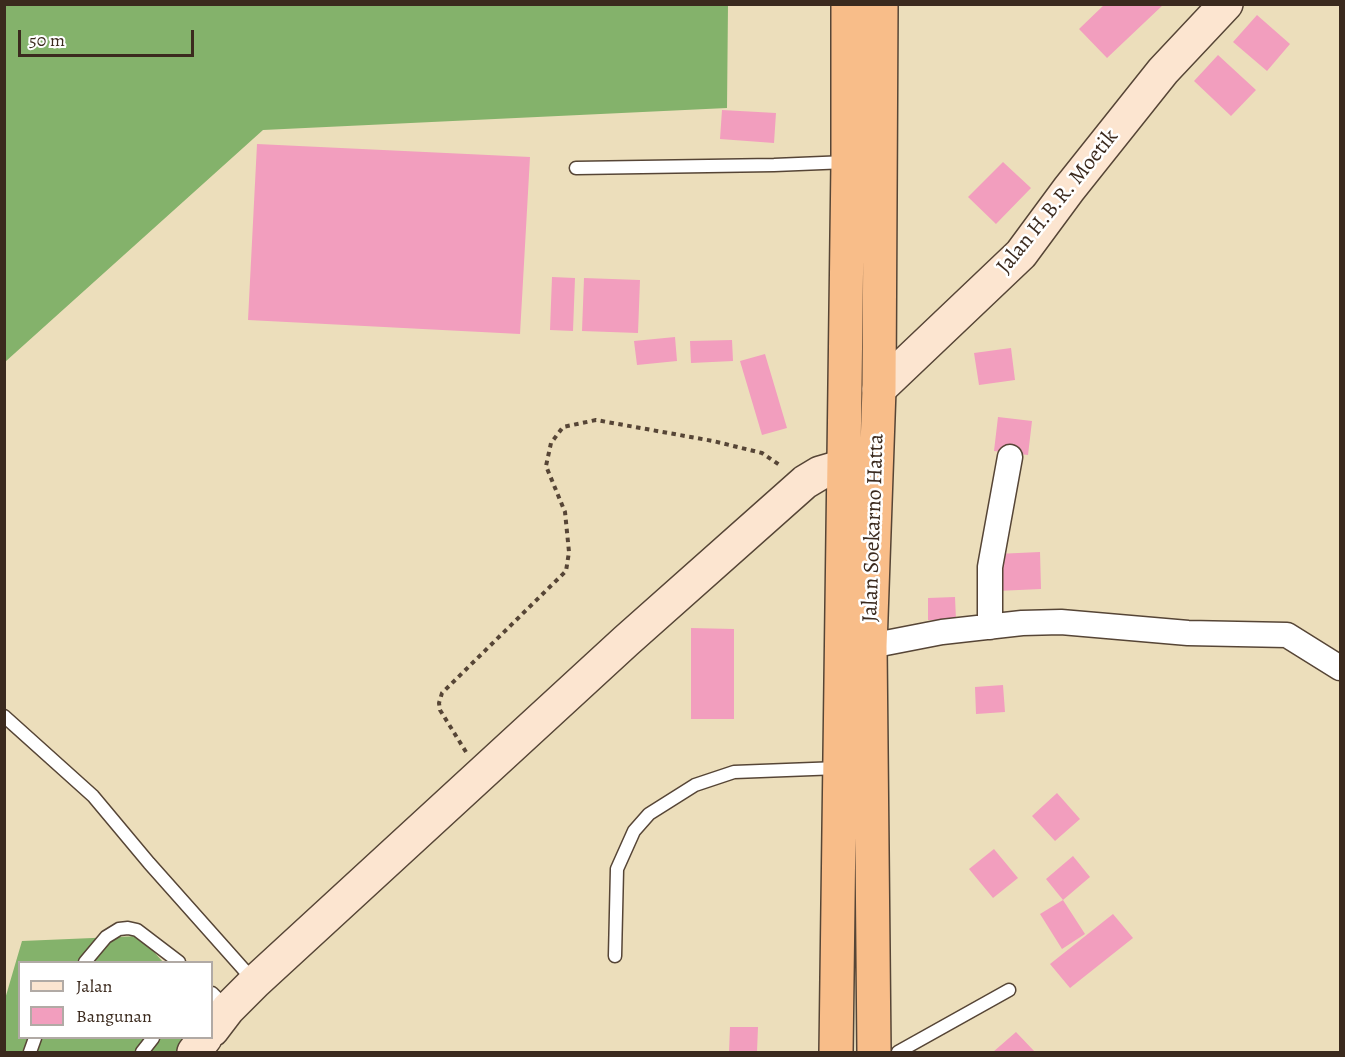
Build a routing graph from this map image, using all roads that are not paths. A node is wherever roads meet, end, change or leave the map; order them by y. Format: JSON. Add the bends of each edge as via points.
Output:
{"nodes":[{"id":1,"x":848,"y":4,"type":"edge"},
{"id":2,"x":881,"y":4,"type":"edge"},
{"id":3,"x":1226,"y":4,"type":"edge"},
{"id":4,"x":848,"y":162,"type":"junction"},
{"id":5,"x":576,"y":168,"type":"dead end"},
{"id":6,"x":879,"y":390,"type":"junction"},
{"id":7,"x":1010,"y":456,"type":"dead end"},
{"id":8,"x":843,"y":466,"type":"junction"},
{"id":9,"x":990,"y":627,"type":"junction"},
{"id":10,"x":870,"y":646,"type":"junction"},
{"id":11,"x":1341,"y":668,"type":"edge"},
{"id":12,"x":4,"y":716,"type":"edge"},
{"id":13,"x":840,"y":768,"type":"junction"},
{"id":14,"x":615,"y":956,"type":"dead end"},
{"id":15,"x":87,"y":961,"type":"edge"},
{"id":16,"x":176,"y":961,"type":"edge"},
{"id":17,"x":255,"y":982,"type":"junction"},
{"id":18,"x":1009,"y":990,"type":"dead end"},
{"id":19,"x":217,"y":1011,"type":"edge"},
{"id":20,"x":152,"y":1039,"type":"edge"},
{"id":21,"x":205,"y":1039,"type":"edge"},
{"id":22,"x":142,"y":1053,"type":"edge"},
{"id":23,"x":194,"y":1053,"type":"edge"},
{"id":24,"x":836,"y":1053,"type":"edge"},
{"id":25,"x":873,"y":1053,"type":"edge"},
{"id":26,"x":898,"y":1053,"type":"edge"}],
"edges":[{"from":1,"to":4,"type":"highway","name":"Jalan Soekarno Hatta"},
{"from":2,"to":6,"type":"highway","name":"Jalan Soekarno Hatta"},
{"from":3,"to":6,"type":"street","name":"Jalan H.B.R. Moetik","via":[[1163,71],[1021,254]]},
{"from":4,"to":5,"type":"lane"},
{"from":4,"to":8,"type":"highway","name":"Jalan Soekarno Hatta"},
{"from":6,"to":10,"type":"highway","name":"Jalan Soekarno Hatta"},
{"from":7,"to":9,"type":"street","via":[[990,567]]},
{"from":8,"to":13,"type":"highway","name":"Jalan Soekarno Hatta"},
{"from":8,"to":17,"type":"street","via":[[805,482]]},
{"from":9,"to":10,"type":"street"},
{"from":9,"to":11,"type":"street","via":[[1061,622],[1188,633],[1287,635]]},
{"from":10,"to":25,"type":"highway","name":"Jalan Soekarno Hatta"},
{"from":12,"to":17,"type":"lane","via":[[93,796]]},
{"from":13,"to":14,"type":"lane","via":[[734,772],[695,785],[649,814],[634,831],[617,869]]},
{"from":13,"to":24,"type":"highway","name":"Jalan Soekarno Hatta"},
{"from":15,"to":16,"type":"lane","via":[[106,937],[128,928],[137,930]]},
{"from":17,"to":19,"type":"street"},
{"from":18,"to":26,"type":"lane"},
{"from":20,"to":22,"type":"lane"},
{"from":21,"to":23,"type":"street"}]}
